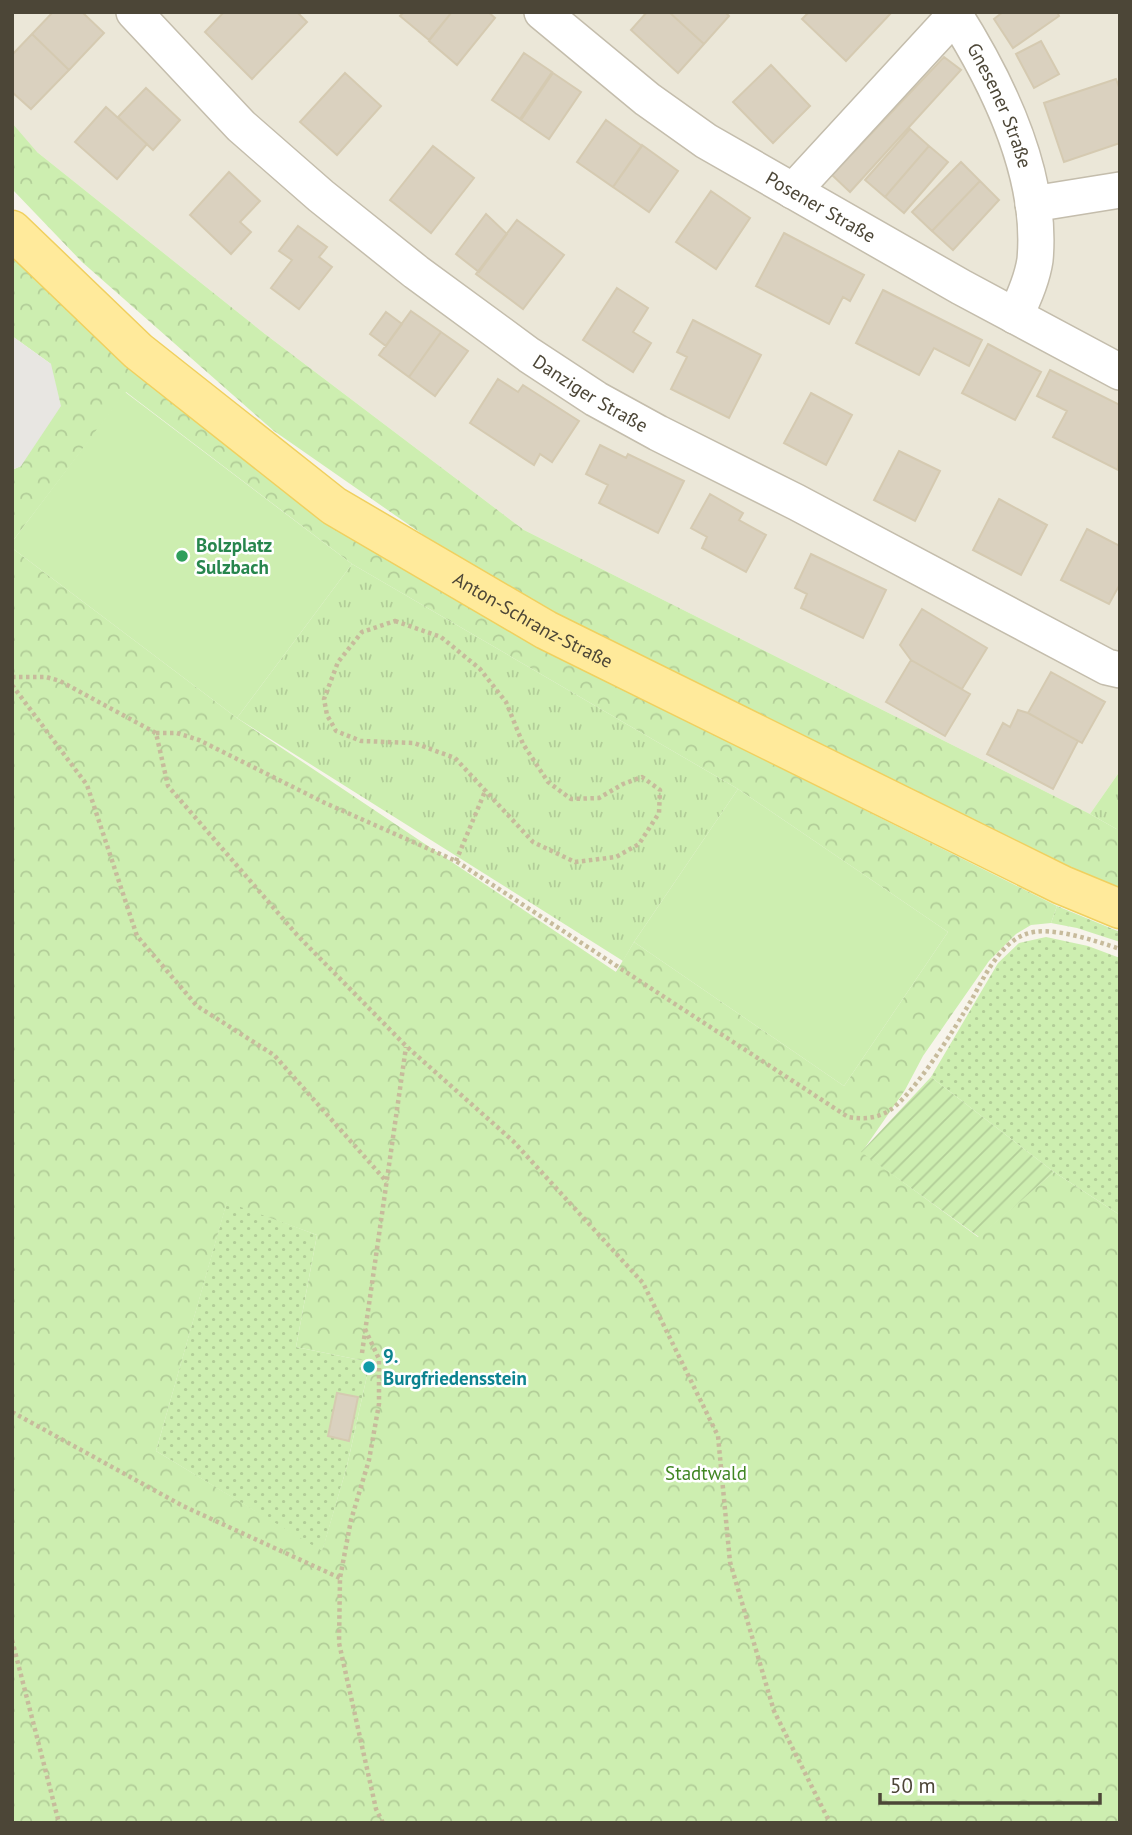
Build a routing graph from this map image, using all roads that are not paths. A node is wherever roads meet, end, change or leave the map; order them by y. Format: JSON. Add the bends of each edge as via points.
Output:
{"nodes":[{"id":1,"x":134,"y":12,"type":"edge"},
{"id":2,"x":542,"y":12,"type":"edge"},
{"id":3,"x":954,"y":14,"type":"edge"},
{"id":4,"x":1120,"y":190,"type":"edge"},
{"id":5,"x":793,"y":191,"type":"junction"},
{"id":6,"x":1033,"y":204,"type":"junction"},
{"id":7,"x":12,"y":230,"type":"edge"},
{"id":8,"x":1015,"y":316,"type":"junction"},
{"id":9,"x":1120,"y":372,"type":"edge"},
{"id":10,"x":1120,"y":670,"type":"edge"},
{"id":11,"x":1120,"y":909,"type":"edge"}],
"edges":[{"from":1,"to":10,"type":"street","name":"Danziger Straße","via":[[241,126],[321,196],[540,362],[657,433]]},
{"from":2,"to":5,"type":"street","name":"Posener Straße","via":[[696,134]]},
{"from":3,"to":5,"type":"street"},
{"from":3,"to":6,"type":"street","name":"Gnesener Straße","via":[[1003,104],[1028,172]]},
{"from":4,"to":6,"type":"street"},
{"from":5,"to":8,"type":"street","name":"Posener Straße"},
{"from":6,"to":8,"type":"street","name":"Gnesener Straße","via":[[1035,261]]},
{"from":7,"to":11,"type":"main road","name":"Anton-Schranz-Straße","via":[[138,351],[334,506],[546,631],[1049,879]]},
{"from":8,"to":9,"type":"street","name":"Posener Straße"}]}
